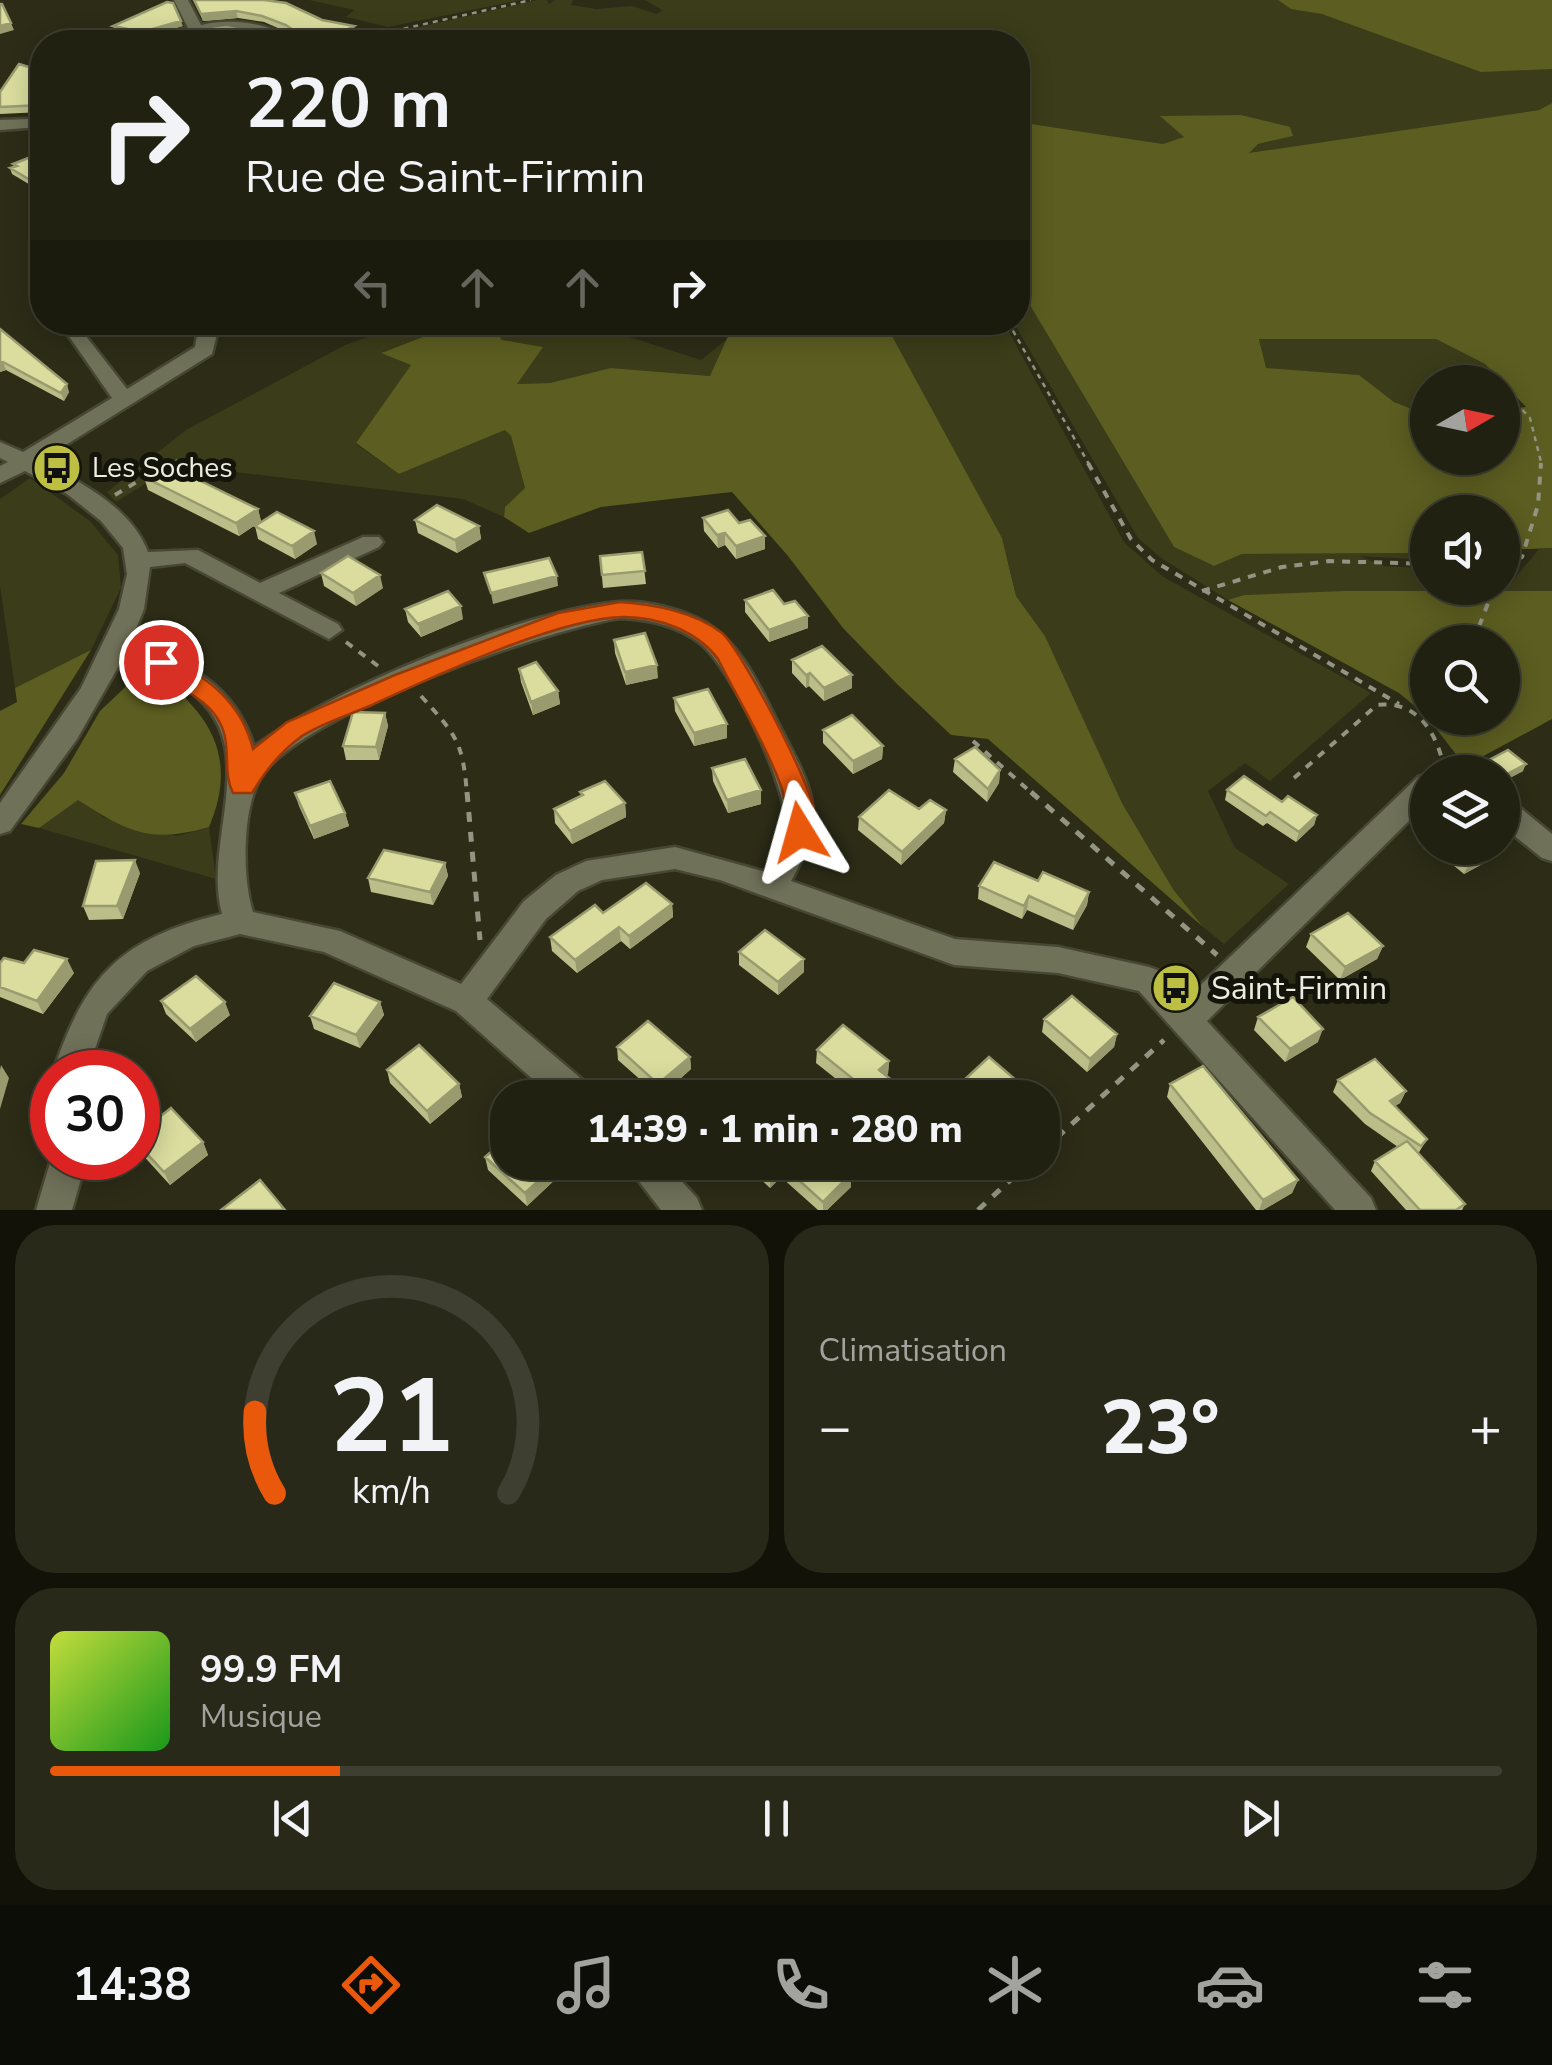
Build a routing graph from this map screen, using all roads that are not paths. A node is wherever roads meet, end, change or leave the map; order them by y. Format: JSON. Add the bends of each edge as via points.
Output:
{"nodes":[{"id":1,"x":181,"y":0,"type":"edge"},
{"id":2,"x":196,"y":30,"type":"edge"},
{"id":3,"x":201,"y":30,"type":"edge"},
{"id":4,"x":261,"y":30,"type":"edge"},
{"id":5,"x":0,"y":125,"type":"edge"},
{"id":6,"x":30,"y":125,"type":"edge"},
{"id":7,"x":75,"y":335,"type":"edge"},
{"id":8,"x":208,"y":335,"type":"edge"},
{"id":9,"x":125,"y":401,"type":"junction"},
{"id":10,"x":0,"y":449,"type":"edge"},
{"id":11,"x":24,"y":462,"type":"junction"},
{"id":12,"x":0,"y":476,"type":"edge"},
{"id":13,"x":371,"y":542,"type":"dead end"},
{"id":14,"x":138,"y":562,"type":"junction"},
{"id":15,"x":258,"y":593,"type":"junction"},
{"id":16,"x":328,"y":630,"type":"road end"},
{"id":17,"x":112,"y":652,"type":"junction"},
{"id":18,"x":242,"y":786,"type":"junction"},
{"id":19,"x":1410,"y":802,"type":"edge"},
{"id":20,"x":0,"y":822,"type":"edge"},
{"id":21,"x":1520,"y":824,"type":"edge"},
{"id":22,"x":1552,"y":850,"type":"edge"},
{"id":23,"x":773,"y":887,"type":"junction"},
{"id":24,"x":240,"y":922,"type":"junction"},
{"id":25,"x":467,"y":1001,"type":"junction"},
{"id":26,"x":1188,"y":1018,"type":"junction"},
{"id":27,"x":78,"y":1050,"type":"edge"},
{"id":28,"x":558,"y":1080,"type":"edge"},
{"id":29,"x":63,"y":1180,"type":"edge"},
{"id":30,"x":657,"y":1180,"type":"edge"},
{"id":31,"x":54,"y":1210,"type":"edge"},
{"id":32,"x":684,"y":1210,"type":"edge"},
{"id":33,"x":1358,"y":1210,"type":"edge"}],
"edges":[{"from":1,"to":2,"type":"street"},
{"from":3,"to":4,"type":"street"},
{"from":5,"to":6,"type":"street"},
{"from":7,"to":9,"type":"street"},
{"from":8,"to":9,"type":"street","via":[[206,350]]},
{"from":9,"to":11,"type":"street"},
{"from":10,"to":11,"type":"street"},
{"from":11,"to":12,"type":"street"},
{"from":11,"to":14,"type":"street","via":[[99,506],[120,527]]},
{"from":13,"to":15,"type":"street"},
{"from":14,"to":15,"type":"street","via":[[189,555]]},
{"from":14,"to":17,"type":"street","via":[[130,619]]},
{"from":15,"to":16,"type":"street"},
{"from":17,"to":18,"type":"street","via":[[161,662],[207,690],[231,719],[241,746]]},
{"from":17,"to":20,"type":"street","via":[[56,748]]},
{"from":18,"to":23,"type":"street","via":[[263,755],[296,728],[399,683],[542,626],[583,614],[644,611],[715,640],[793,784],[800,832]]},
{"from":18,"to":24,"type":"street","via":[[230,882]]},
{"from":19,"to":26,"type":"street"},
{"from":21,"to":22,"type":"street"},
{"from":23,"to":25,"type":"street","via":[[676,858],[597,869],[534,910]]},
{"from":23,"to":26,"type":"street","via":[[954,952],[1058,960],[1149,980]]},
{"from":24,"to":25,"type":"street","via":[[329,940]]},
{"from":24,"to":27,"type":"street","via":[[186,935],[136,962],[94,1007]]},
{"from":25,"to":28,"type":"street"},
{"from":26,"to":33,"type":"street"},
{"from":29,"to":31,"type":"street"},
{"from":30,"to":32,"type":"street"}]}
